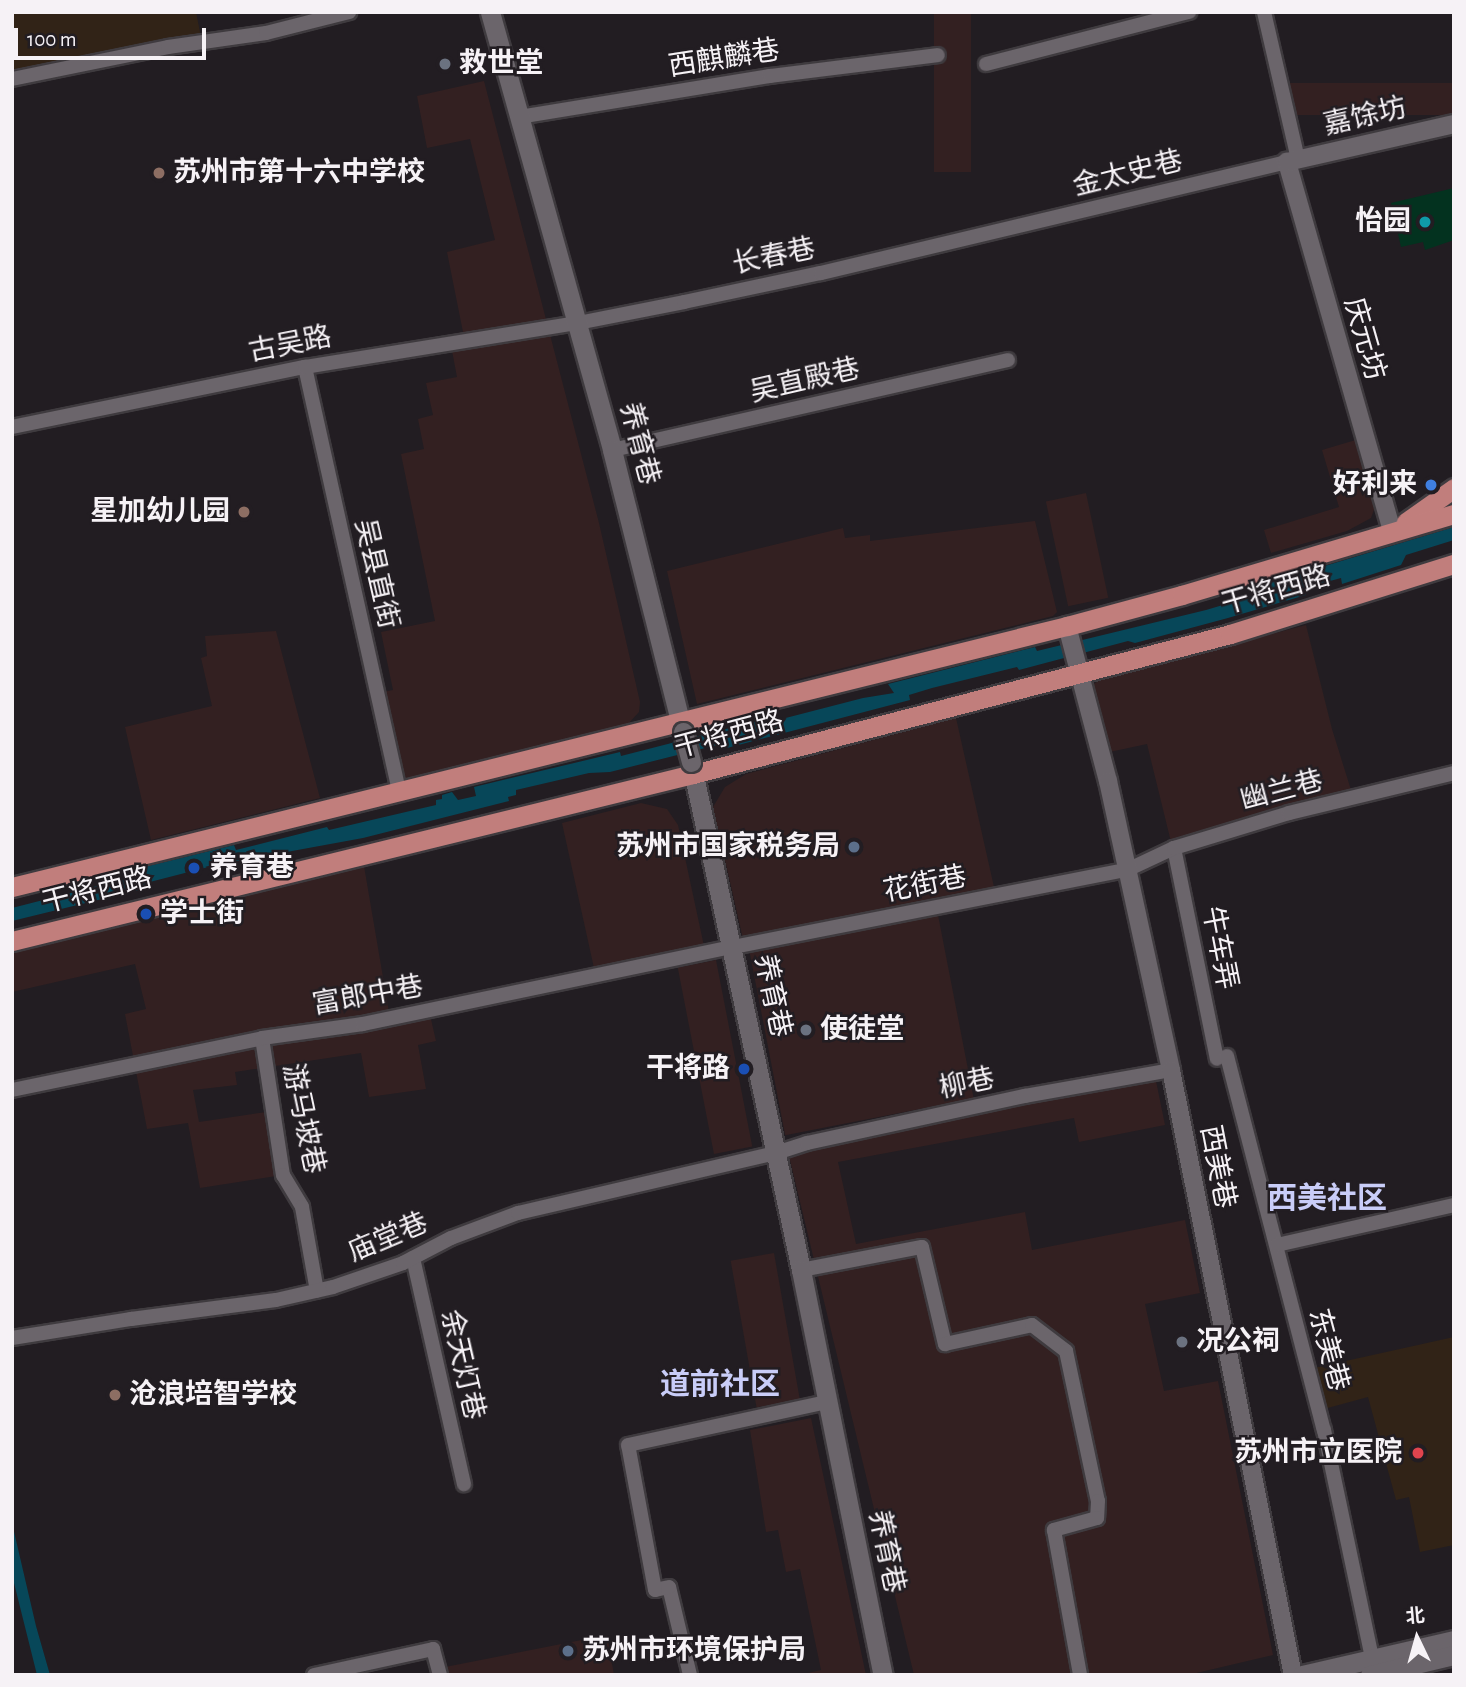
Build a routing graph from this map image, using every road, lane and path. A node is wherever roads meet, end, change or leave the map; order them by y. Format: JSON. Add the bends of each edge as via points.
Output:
{"nodes":[{"id":1,"x":349,"y":12,"type":"edge"},
{"id":2,"x":490,"y":12,"type":"edge"},
{"id":3,"x":1189,"y":12,"type":"edge"},
{"id":4,"x":1264,"y":12,"type":"edge"},
{"id":5,"x":938,"y":55,"type":"dead end"},
{"id":6,"x":986,"y":64,"type":"dead end"},
{"id":7,"x":12,"y":79,"type":"edge"},
{"id":8,"x":519,"y":117,"type":"junction"},
{"id":9,"x":1454,"y":124,"type":"edge"},
{"id":10,"x":1293,"y":160,"type":"junction"},
{"id":11,"x":980,"y":235,"type":"joint"},
{"id":12,"x":578,"y":323,"type":"junction"},
{"id":13,"x":1008,"y":360,"type":"dead end"},
{"id":14,"x":305,"y":366,"type":"junction"},
{"id":15,"x":12,"y":427,"type":"edge"},
{"id":16,"x":612,"y":450,"type":"junction"},
{"id":17,"x":1454,"y":488,"type":"edge"},
{"id":18,"x":1454,"y":514,"type":"edge"},
{"id":19,"x":1392,"y":531,"type":"junction"},
{"id":20,"x":1454,"y":564,"type":"edge"},
{"id":21,"x":1416,"y":577,"type":"junction"},
{"id":22,"x":1454,"y":577,"type":"edge"},
{"id":23,"x":1069,"y":631,"type":"junction"},
{"id":24,"x":1078,"y":666,"type":"junction"},
{"id":25,"x":682,"y":727,"type":"junction"},
{"id":26,"x":692,"y":768,"type":"junction"},
{"id":27,"x":1454,"y":773,"type":"edge"},
{"id":28,"x":399,"y":791,"type":"junction"},
{"id":29,"x":1174,"y":848,"type":"junction"},
{"id":30,"x":1127,"y":870,"type":"junction"},
{"id":31,"x":12,"y":887,"type":"edge"},
{"id":32,"x":12,"y":941,"type":"edge"},
{"id":33,"x":733,"y":947,"type":"junction"},
{"id":34,"x":262,"y":1038,"type":"junction"},
{"id":35,"x":1222,"y":1057,"type":"joint"},
{"id":36,"x":1171,"y":1070,"type":"junction"},
{"id":37,"x":12,"y":1090,"type":"edge"},
{"id":38,"x":776,"y":1153,"type":"junction"},
{"id":39,"x":1454,"y":1205,"type":"edge"},
{"id":40,"x":1277,"y":1245,"type":"junction"},
{"id":41,"x":413,"y":1258,"type":"junction"},
{"id":42,"x":801,"y":1270,"type":"junction"},
{"id":43,"x":317,"y":1291,"type":"junction"},
{"id":44,"x":12,"y":1338,"type":"edge"},
{"id":45,"x":827,"y":1402,"type":"junction"},
{"id":46,"x":464,"y":1484,"type":"dead end"},
{"id":47,"x":1454,"y":1640,"type":"edge"},
{"id":48,"x":1454,"y":1655,"type":"edge"},
{"id":49,"x":1371,"y":1667,"type":"edge"},
{"id":50,"x":314,"y":1675,"type":"edge"},
{"id":51,"x":440,"y":1675,"type":"edge"},
{"id":52,"x":690,"y":1675,"type":"edge"},
{"id":53,"x":883,"y":1675,"type":"edge"},
{"id":54,"x":1080,"y":1675,"type":"edge"},
{"id":55,"x":1293,"y":1675,"type":"edge"},
{"id":56,"x":1301,"y":1675,"type":"edge"}],
"edges":[{"from":1,"to":7,"type":"street","via":[[266,33],[168,47]]},
{"from":2,"to":8,"type":"main road","name":"养育巷"},
{"from":3,"to":6,"type":"street"},
{"from":4,"to":10,"type":"street"},
{"from":5,"to":8,"type":"street","name":"西麒麟巷","via":[[771,76]]},
{"from":8,"to":12,"type":"main road","name":"养育巷"},
{"from":9,"to":10,"type":"street","name":"嘉馀坊"},
{"from":10,"to":11,"type":"street","name":"金太史巷"},
{"from":10,"to":19,"type":"street","name":"庆元坊"},
{"from":11,"to":12,"type":"street","name":"长春巷"},
{"from":12,"to":14,"type":"street","name":"古吴路"},
{"from":12,"to":16,"type":"main road","name":"养育巷"},
{"from":13,"to":16,"type":"street","name":"吴直殿巷"},
{"from":14,"to":15,"type":"street","name":"古吴路"},
{"from":14,"to":28,"type":"street","name":"吴县直街"},
{"from":16,"to":25,"type":"main road","name":"养育巷"},
{"from":17,"to":19,"type":"main road"},
{"from":18,"to":19,"type":"main road","name":"干将西路"},
{"from":19,"to":23,"type":"main road","name":"干将西路"},
{"from":20,"to":21,"type":"main road","name":"干将西路"},
{"from":21,"to":22,"type":"main road"},
{"from":21,"to":24,"type":"main road","name":"干将西路","via":[[1230,635]]},
{"from":23,"to":24,"type":"street","name":"西美巷"},
{"from":23,"to":25,"type":"main road","name":"干将西路"},
{"from":24,"to":26,"type":"main road","name":"干将西路"},
{"from":24,"to":30,"type":"street","name":"西美巷"},
{"from":25,"to":26,"type":"main road","name":"养育巷","bridge":true},
{"from":25,"to":28,"type":"main road","name":"干将西路"},
{"from":26,"to":32,"type":"main road","name":"干将西路"},
{"from":26,"to":33,"type":"main road","name":"养育巷"},
{"from":27,"to":29,"type":"street","name":"幽兰巷","via":[[1289,813]]},
{"from":28,"to":31,"type":"main road","name":"干将西路"},
{"from":29,"to":30,"type":"street","name":"幽兰巷"},
{"from":29,"to":35,"type":"street","name":"牛车弄"},
{"from":30,"to":33,"type":"street","name":"花街巷"},
{"from":30,"to":36,"type":"street","name":"西美巷"},
{"from":33,"to":34,"type":"street","name":"富郎中巷","via":[[363,1024]]},
{"from":33,"to":38,"type":"main road","name":"养育巷"},
{"from":34,"to":37,"type":"street","name":"富郎中巷"},
{"from":34,"to":43,"type":"street","name":"游马坡巷","via":[[284,1175],[302,1207]]},
{"from":35,"to":40,"type":"street","name":"东美巷"},
{"from":36,"to":38,"type":"street","name":"柳巷","via":[[1024,1096]]},
{"from":36,"to":55,"type":"street","name":"西美巷"},
{"from":38,"to":41,"type":"street","name":"庙堂巷","via":[[518,1213],[451,1237]]},
{"from":38,"to":42,"type":"main road","name":"养育巷"},
{"from":39,"to":40,"type":"street"},
{"from":40,"to":49,"type":"street","name":"东美巷","via":[[1324,1430]]},
{"from":41,"to":43,"type":"street","name":"庙堂巷"},
{"from":41,"to":46,"type":"street","name":"余天灯巷"},
{"from":42,"to":45,"type":"main road","name":"养育巷"},
{"from":42,"to":54,"type":"street","via":[[922,1247],[945,1343],[1032,1325],[1066,1351],[1098,1501],[1097,1518],[1054,1530]]},
{"from":43,"to":44,"type":"street","name":"庙堂巷"},
{"from":45,"to":52,"type":"street","via":[[628,1445],[655,1590],[669,1587]]},
{"from":45,"to":53,"type":"main road","name":"养育巷"},
{"from":47,"to":49,"type":"main road"},
{"from":48,"to":49,"type":"main road"},
{"from":49,"to":56,"type":"main road"},
{"from":50,"to":51,"type":"street","via":[[433,1649]]}]}
